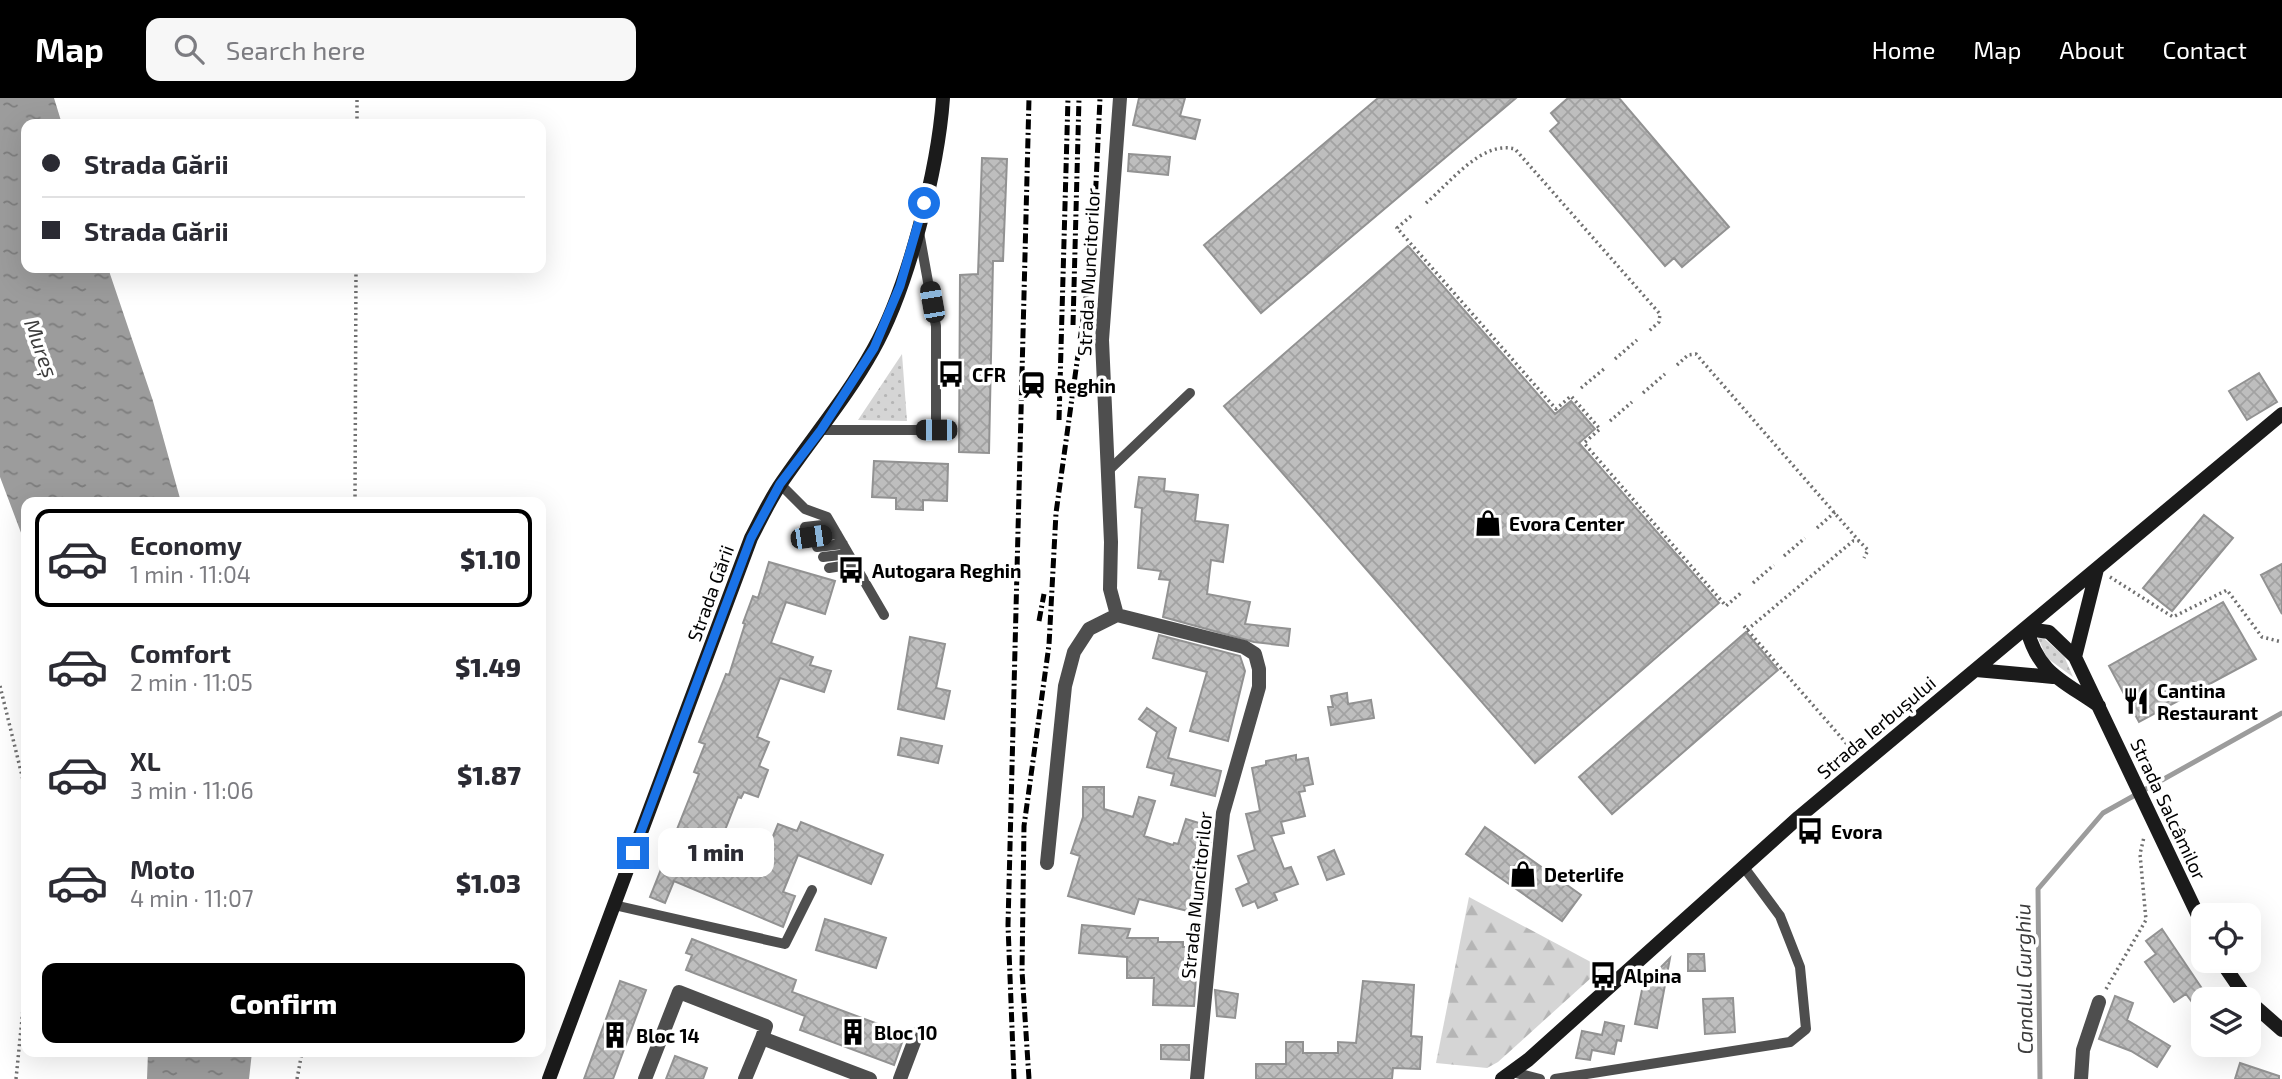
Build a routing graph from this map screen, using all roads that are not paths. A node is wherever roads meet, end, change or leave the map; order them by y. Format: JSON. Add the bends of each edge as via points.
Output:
{"nodes":[{"id":1,"x":943,"y":98,"type":"edge"},
{"id":2,"x":1120,"y":98,"type":"edge"},
{"id":3,"x":919,"y":228,"type":"junction"},
{"id":4,"x":1190,"y":393,"type":"dead end"},
{"id":5,"x":2282,"y":414,"type":"edge"},
{"id":6,"x":821,"y":430,"type":"junction"},
{"id":7,"x":1108,"y":471,"type":"junction"},
{"id":8,"x":780,"y":484,"type":"junction"},
{"id":9,"x":831,"y":524,"type":"junction"},
{"id":10,"x":805,"y":527,"type":"dead end"},
{"id":11,"x":837,"y":534,"type":"junction"},
{"id":12,"x":811,"y":537,"type":"dead end"},
{"id":13,"x":843,"y":544,"type":"junction"},
{"id":14,"x":817,"y":547,"type":"dead end"},
{"id":15,"x":848,"y":554,"type":"junction"},
{"id":16,"x":823,"y":557,"type":"dead end"},
{"id":17,"x":854,"y":564,"type":"junction"},
{"id":18,"x":829,"y":568,"type":"dead end"},
{"id":19,"x":2097,"y":569,"type":"junction"},
{"id":20,"x":884,"y":615,"type":"dead end"},
{"id":21,"x":1116,"y":615,"type":"junction"},
{"id":22,"x":2027,"y":629,"type":"junction"},
{"id":23,"x":2075,"y":657,"type":"junction"},
{"id":24,"x":1976,"y":670,"type":"junction"},
{"id":25,"x":2053,"y":677,"type":"junction"},
{"id":26,"x":2101,"y":708,"type":"junction"},
{"id":27,"x":1047,"y":863,"type":"dead end"},
{"id":28,"x":1743,"y":866,"type":"junction"},
{"id":29,"x":812,"y":890,"type":"dead end"},
{"id":30,"x":2192,"y":903,"type":"edge"},
{"id":31,"x":614,"y":905,"type":"junction"},
{"id":32,"x":2099,"y":1002,"type":"road end"},
{"id":33,"x":2261,"y":1011,"type":"edge"},
{"id":34,"x":2282,"y":1030,"type":"edge"},
{"id":35,"x":916,"y":1034,"type":"dead end"},
{"id":36,"x":762,"y":1038,"type":"junction"},
{"id":37,"x":1507,"y":1075,"type":"edge"},
{"id":38,"x":549,"y":1079,"type":"edge"},
{"id":39,"x":645,"y":1079,"type":"edge"},
{"id":40,"x":744,"y":1079,"type":"edge"},
{"id":41,"x":870,"y":1079,"type":"edge"},
{"id":42,"x":900,"y":1079,"type":"edge"},
{"id":43,"x":1197,"y":1079,"type":"edge"},
{"id":44,"x":1539,"y":1079,"type":"edge"},
{"id":45,"x":1555,"y":1079,"type":"edge"},
{"id":46,"x":2081,"y":1079,"type":"edge"}],
"edges":[{"from":1,"to":3,"type":"main road","name":"Strada Gării"},
{"from":2,"to":7,"type":"street","name":"Strada Muncitorilor","via":[[1102,341]]},
{"from":3,"to":6,"type":"main road","name":"Strada Gării","via":[[874,348]]},
{"from":3,"to":6,"type":"lane","via":[[936,326],[936,430]]},
{"from":4,"to":7,"type":"lane"},
{"from":5,"to":19,"type":"main road","name":"Strada Ierbușului"},
{"from":6,"to":8,"type":"main road","name":"Strada Gării"},
{"from":7,"to":21,"type":"street","name":"Strada Muncitorilor","via":[[1110,589]]},
{"from":8,"to":9,"type":"lane","via":[[805,509],[822,513]]},
{"from":8,"to":31,"type":"main road","name":"Strada Gării","via":[[751,538]]},
{"from":9,"to":10,"type":"lane"},
{"from":9,"to":11,"type":"lane"},
{"from":11,"to":12,"type":"lane"},
{"from":11,"to":13,"type":"lane"},
{"from":13,"to":14,"type":"lane"},
{"from":13,"to":15,"type":"lane"},
{"from":15,"to":16,"type":"lane"},
{"from":15,"to":17,"type":"lane"},
{"from":17,"to":18,"type":"lane"},
{"from":17,"to":20,"type":"lane"},
{"from":19,"to":22,"type":"main road","name":"Strada Ierbușului"},
{"from":19,"to":23,"type":"main road"},
{"from":21,"to":27,"type":"street","via":[[1089,629],[1074,652],[1065,686]]},
{"from":21,"to":43,"type":"street","name":"Strada Muncitorilor","via":[[1244,647],[1255,654],[1259,669],[1259,687],[1223,813]]},
{"from":22,"to":23,"type":"main road","name":"Strada Salcâmilor","via":[[2049,632]]},
{"from":22,"to":24,"type":"main road","name":"Strada Ierbușului"},
{"from":22,"to":25,"type":"main road","via":[[2038,660]]},
{"from":23,"to":26,"type":"main road","name":"Strada Salcâmilor"},
{"from":24,"to":25,"type":"main road"},
{"from":24,"to":28,"type":"main road","name":"Strada Ierbușului"},
{"from":25,"to":26,"type":"main road"},
{"from":26,"to":30,"type":"main road","name":"Strada Salcâmilor"},
{"from":28,"to":37,"type":"main road","name":"Strada Ierbușului"},
{"from":28,"to":45,"type":"lane","via":[[1780,916],[1800,967],[1806,1029],[1790,1042]]},
{"from":29,"to":31,"type":"lane","via":[[785,944]]},
{"from":31,"to":38,"type":"main road","name":"Strada Gării"},
{"from":32,"to":46,"type":"street","via":[[2083,1050]]},
{"from":33,"to":34,"type":"main road"},
{"from":35,"to":42,"type":"street"},
{"from":36,"to":39,"type":"street","via":[[766,1026],[679,992]]},
{"from":36,"to":40,"type":"street"},
{"from":36,"to":41,"type":"street"},
{"from":37,"to":44,"type":"lane"}]}
